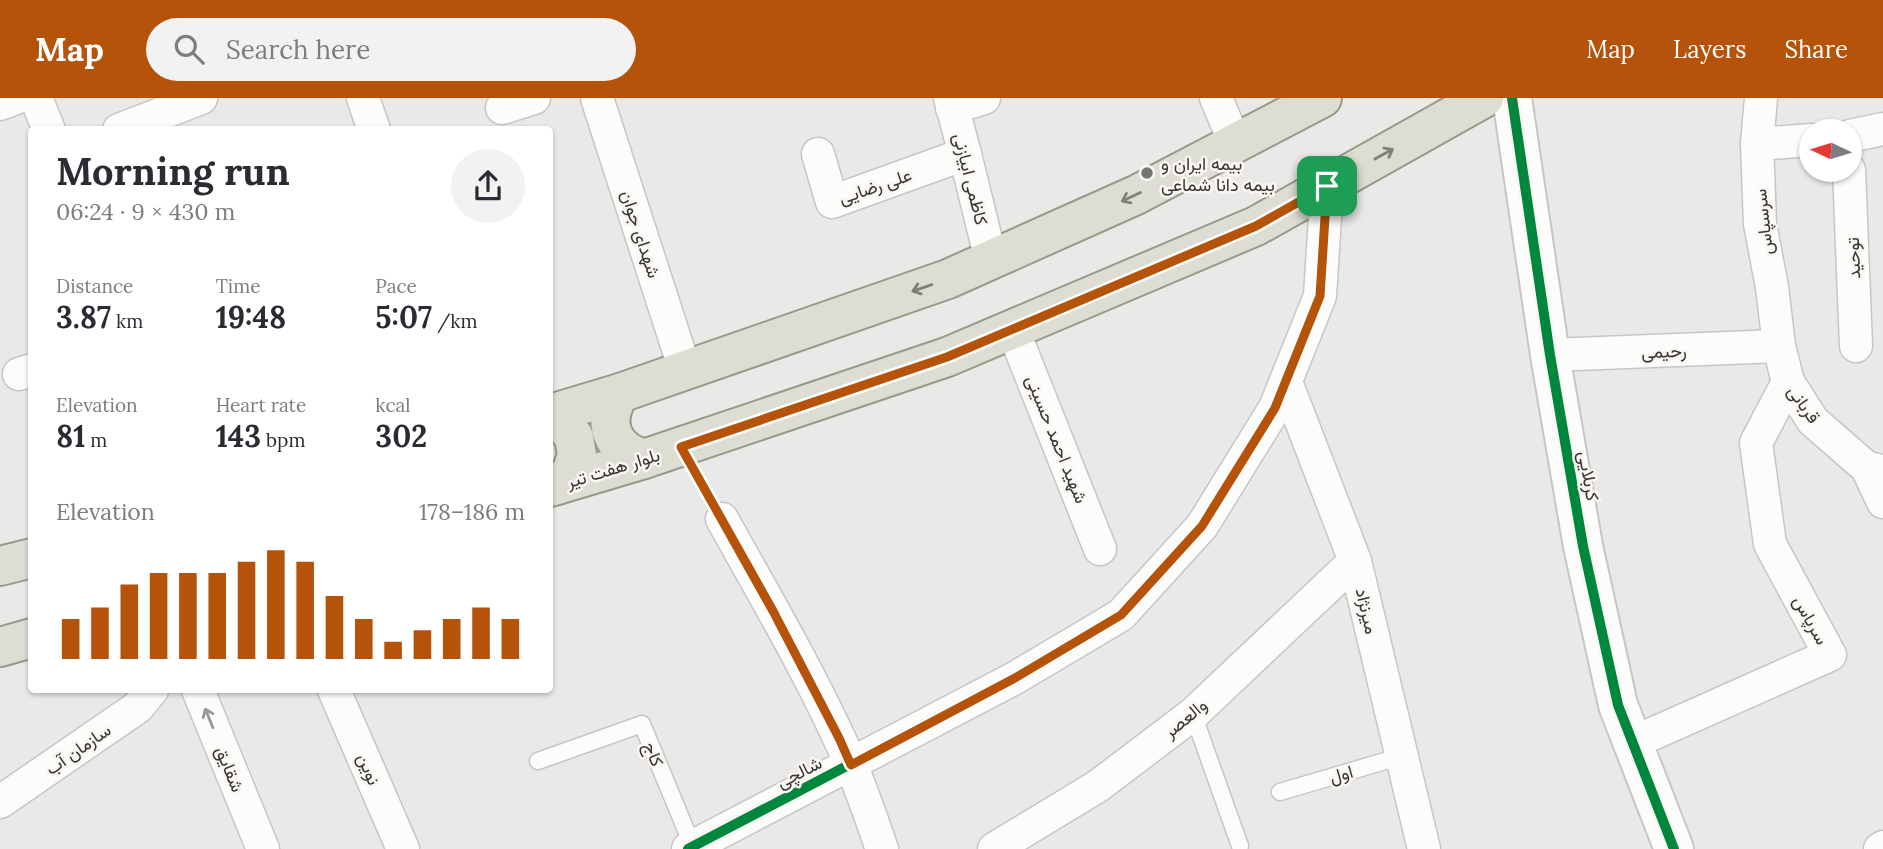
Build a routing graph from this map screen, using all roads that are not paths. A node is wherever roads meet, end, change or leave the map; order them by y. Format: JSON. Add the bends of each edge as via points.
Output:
{"nodes":[{"id":1,"x":16,"y":98,"type":"edge"},
{"id":2,"x":36,"y":98,"type":"edge"},
{"id":3,"x":201,"y":98,"type":"edge"},
{"id":4,"x":363,"y":98,"type":"edge"},
{"id":5,"x":534,"y":98,"type":"edge"},
{"id":6,"x":597,"y":98,"type":"edge"},
{"id":7,"x":984,"y":98,"type":"edge"},
{"id":8,"x":1216,"y":98,"type":"edge"},
{"id":9,"x":1322,"y":98,"type":"edge"},
{"id":10,"x":1484,"y":98,"type":"edge"},
{"id":11,"x":1512,"y":98,"type":"edge"},
{"id":12,"x":1760,"y":98,"type":"edge"},
{"id":13,"x":951,"y":103,"type":"edge"},
{"id":14,"x":0,"y":104,"type":"edge"},
{"id":15,"x":503,"y":112,"type":"edge"},
{"id":16,"x":47,"y":126,"type":"edge"},
{"id":17,"x":129,"y":126,"type":"edge"},
{"id":18,"x":373,"y":126,"type":"edge"},
{"id":19,"x":1883,"y":129,"type":"edge"},
{"id":20,"x":1862,"y":133,"type":"edge"},
{"id":21,"x":1799,"y":141,"type":"edge"},
{"id":22,"x":1235,"y":143,"type":"junction"},
{"id":23,"x":1757,"y":144,"type":"junction"},
{"id":24,"x":818,"y":154,"type":"dead end"},
{"id":25,"x":965,"y":154,"type":"junction"},
{"id":26,"x":1849,"y":182,"type":"edge"},
{"id":27,"x":1327,"y":186,"type":"junction"},
{"id":28,"x":991,"y":260,"type":"junction"},
{"id":29,"x":1013,"y":330,"type":"junction"},
{"id":30,"x":1779,"y":346,"type":"junction"},
{"id":31,"x":1856,"y":346,"type":"dead end"},
{"id":32,"x":1549,"y":355,"type":"junction"},
{"id":33,"x":685,"y":370,"type":"junction"},
{"id":34,"x":1286,"y":382,"type":"junction"},
{"id":35,"x":1788,"y":382,"type":"junction"},
{"id":36,"x":620,"y":393,"type":"junction"},
{"id":37,"x":553,"y":414,"type":"edge"},
{"id":38,"x":553,"y":417,"type":"edge"},
{"id":39,"x":644,"y":459,"type":"junction"},
{"id":40,"x":1875,"y":470,"type":"edge"},
{"id":41,"x":553,"y":486,"type":"edge"},
{"id":42,"x":1883,"y":502,"type":"edge"},
{"id":43,"x":722,"y":519,"type":"road end"},
{"id":44,"x":1100,"y":550,"type":"dead end"},
{"id":45,"x":28,"y":559,"type":"edge"},
{"id":46,"x":1355,"y":561,"type":"junction"},
{"id":47,"x":0,"y":566,"type":"edge"},
{"id":48,"x":28,"y":639,"type":"edge"},
{"id":49,"x":0,"y":647,"type":"edge"},
{"id":50,"x":150,"y":693,"type":"edge"},
{"id":51,"x":199,"y":693,"type":"edge"},
{"id":52,"x":335,"y":693,"type":"edge"},
{"id":53,"x":1193,"y":714,"type":"junction"},
{"id":54,"x":1632,"y":743,"type":"junction"},
{"id":55,"x":1402,"y":757,"type":"junction"},
{"id":56,"x":538,"y":761,"type":"dead end"},
{"id":57,"x":851,"y":765,"type":"junction"},
{"id":58,"x":1280,"y":792,"type":"dead end"},
{"id":59,"x":0,"y":803,"type":"edge"},
{"id":60,"x":1240,"y":846,"type":"dead end"},
{"id":61,"x":690,"y":848,"type":"edge"},
{"id":62,"x":262,"y":849,"type":"edge"},
{"id":63,"x":403,"y":849,"type":"edge"},
{"id":64,"x":882,"y":849,"type":"edge"},
{"id":65,"x":994,"y":849,"type":"edge"},
{"id":66,"x":1424,"y":849,"type":"edge"},
{"id":67,"x":1674,"y":849,"type":"edge"}],
"edges":[{"from":1,"to":14,"type":"street"},
{"from":2,"to":16,"type":"street"},
{"from":3,"to":17,"type":"street"},
{"from":4,"to":18,"type":"street"},
{"from":5,"to":15,"type":"street"},
{"from":6,"to":33,"type":"street","name":"شهدای جوان"},
{"from":7,"to":13,"type":"street"},
{"from":8,"to":22,"type":"street"},
{"from":9,"to":22,"type":"main road"},
{"from":27,"to":10,"type":"main road","name":"بلوار هفت تیر","one_way":true},
{"from":11,"to":32,"type":"street","name":"کربلایی"},
{"from":12,"to":23,"type":"street","name":"سرسپاس"},
{"from":13,"to":25,"type":"street","name":"کاظمی ابیازنی"},
{"from":19,"to":20,"type":"street"},
{"from":21,"to":23,"type":"street"},
{"from":22,"to":28,"type":"main road","one_way":true,"via":[[1136,195]]},
{"from":23,"to":30,"type":"street","name":"سرسپاس","via":[[1760,225]]},
{"from":24,"to":25,"type":"street","name":"علی رضایی","via":[[832,202]]},
{"from":25,"to":28,"type":"street","name":"کاظمی ابیازنی"},
{"from":26,"to":31,"type":"street","name":"توحید"},
{"from":27,"to":29,"type":"main road","name":"بلوار هفت تیر","via":[[1256,226]]},
{"from":27,"to":34,"type":"street","name":"شالچی","via":[[1320,296]]},
{"from":28,"to":33,"type":"main road","one_way":true},
{"from":29,"to":39,"type":"main road","name":"بلوار هفت تیر","via":[[947,357]]},
{"from":29,"to":44,"type":"street","name":"شهید احمد حسینی"},
{"from":30,"to":32,"type":"street","name":"رحیمی"},
{"from":30,"to":35,"type":"street","name":"قربانی"},
{"from":32,"to":54,"type":"street","name":"کربلایی","via":[[1583,546],[1618,705]]},
{"from":33,"to":36,"type":"main road"},
{"from":34,"to":46,"type":"street","name":"میرنژاد"},
{"from":34,"to":57,"type":"street","name":"شالچی","via":[[1275,408],[1202,526],[1121,615],[1015,678]]},
{"from":35,"to":40,"type":"street","name":"قربانی","via":[[1813,421]]},
{"from":35,"to":54,"type":"street","name":"سرپاس","via":[[1756,443],[1770,544],[1830,656]]},
{"from":36,"to":37,"type":"main road"},
{"from":36,"to":39,"type":"main road","via":[[610,416],[614,440],[632,456]]},
{"from":38,"to":41,"type":"main road","via":[[574,437],[577,455],[571,472]]},
{"from":39,"to":41,"type":"main road","name":"بلوار هفت تیر"},
{"from":40,"to":42,"type":"street"},
{"from":43,"to":57,"type":"street"},
{"from":45,"to":47,"type":"main road"},
{"from":46,"to":53,"type":"street","name":"والعصر"},
{"from":46,"to":55,"type":"street","name":"میرنژاد"},
{"from":48,"to":49,"type":"main road"},
{"from":50,"to":59,"type":"street","name":"سازمان آب","via":[[138,707]]},
{"from":62,"to":51,"type":"street","name":"شقایق","one_way":true},
{"from":52,"to":63,"type":"street","name":"نوین"},
{"from":53,"to":60,"type":"lane"},
{"from":53,"to":65,"type":"street","name":"والعصر","via":[[1098,786]]},
{"from":54,"to":67,"type":"street","name":"کربلایی"},
{"from":55,"to":58,"type":"lane","name":"اول"},
{"from":55,"to":66,"type":"street","name":"میرنژاد"},
{"from":56,"to":61,"type":"lane","name":"کاج","via":[[642,724]]},
{"from":57,"to":61,"type":"street","name":"شالچی"},
{"from":57,"to":64,"type":"street"}]}
